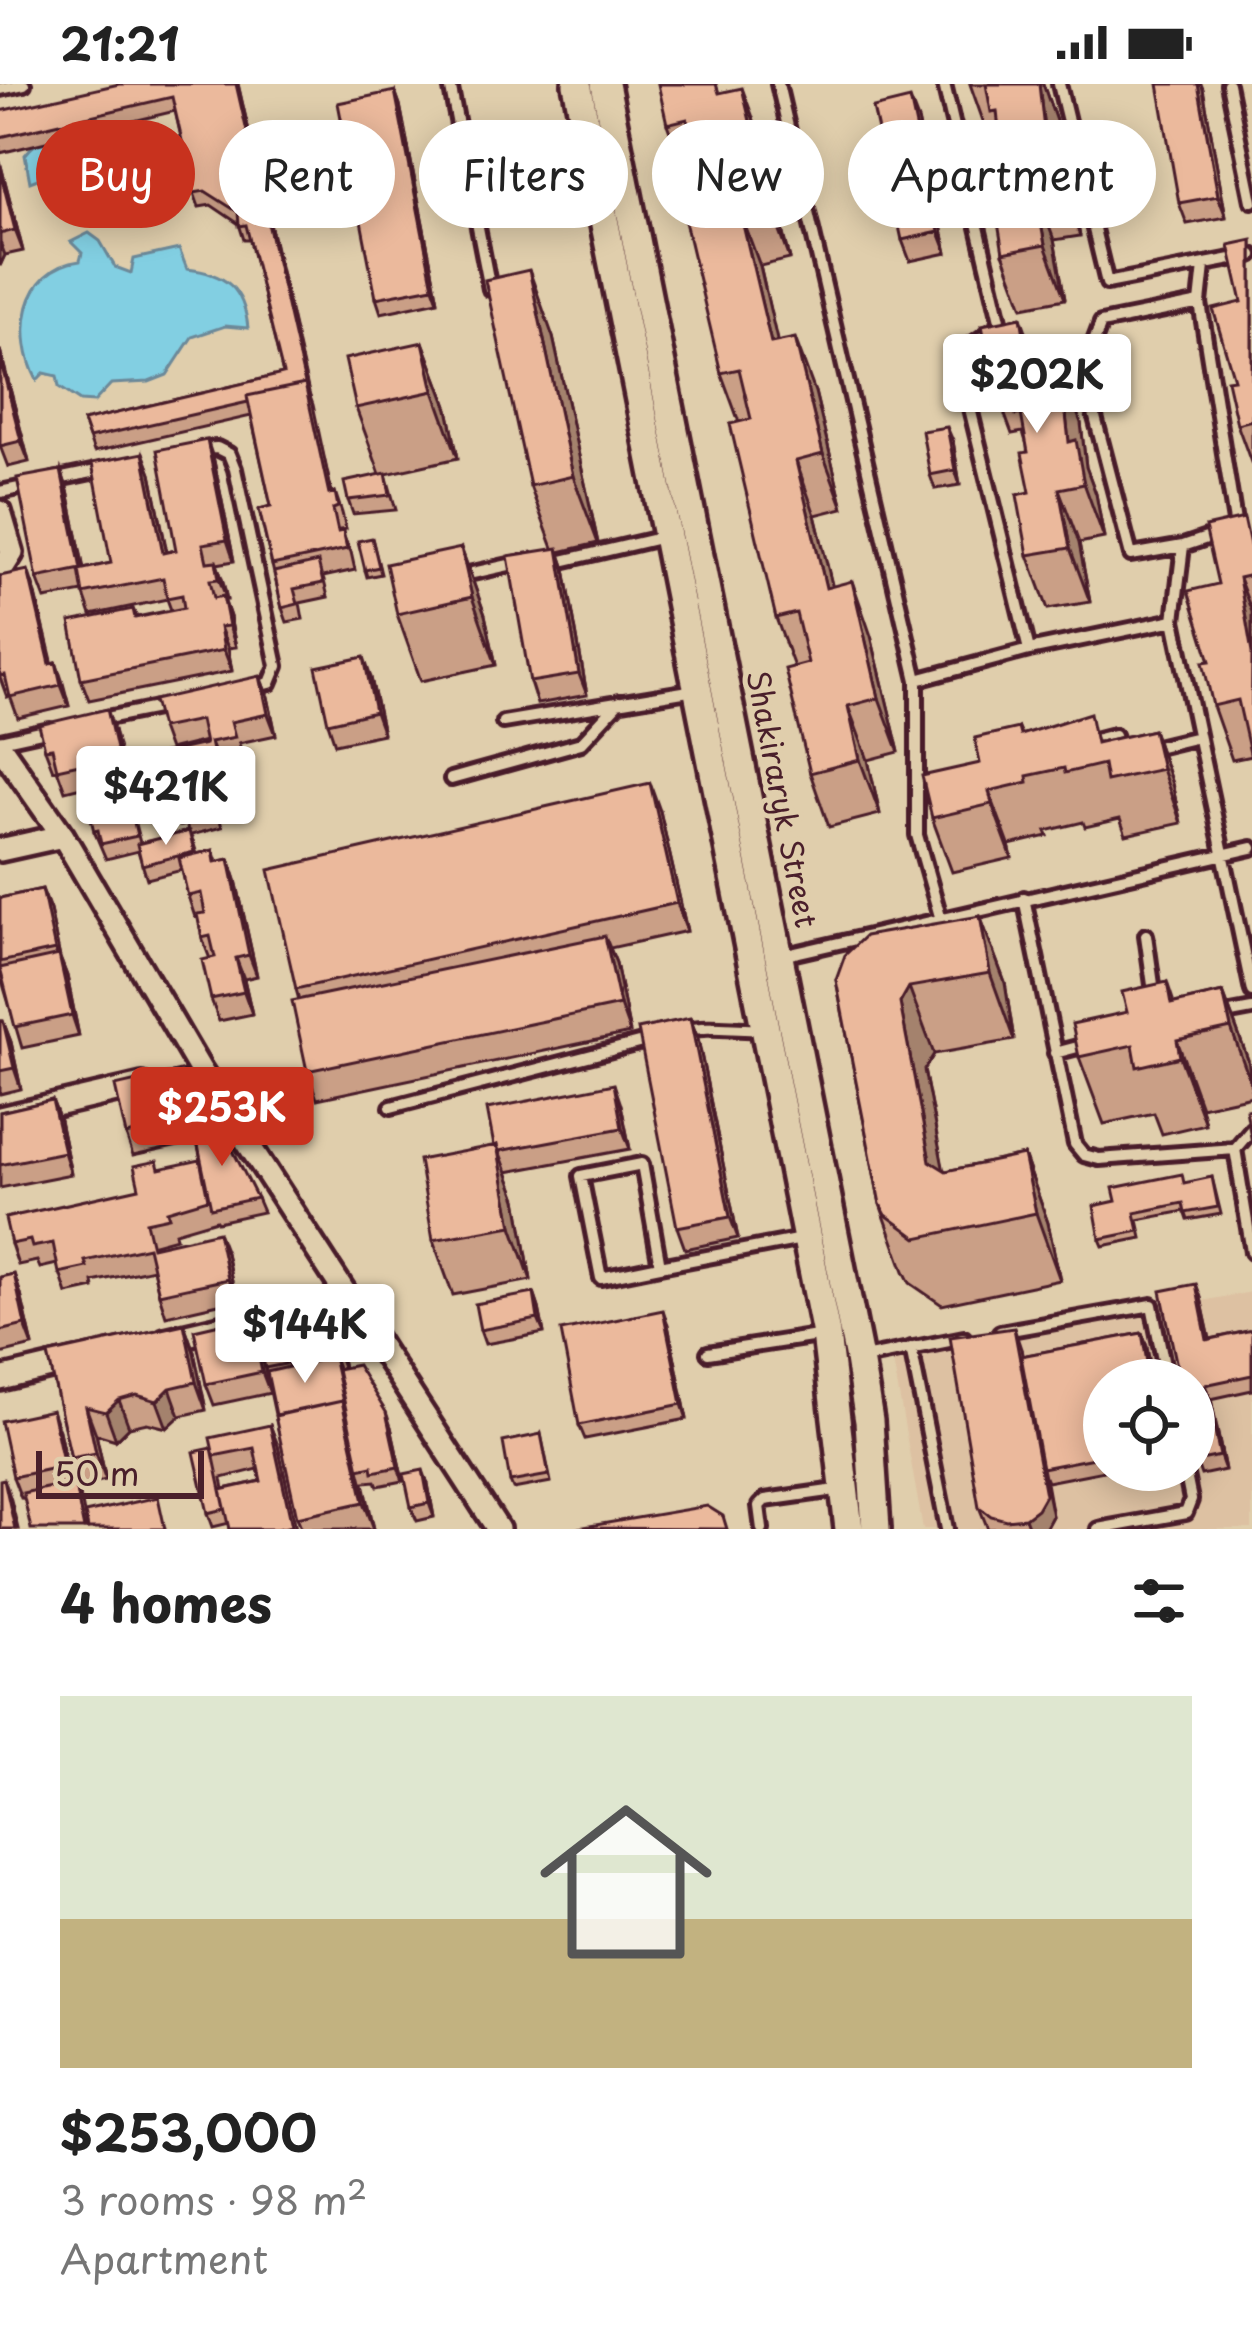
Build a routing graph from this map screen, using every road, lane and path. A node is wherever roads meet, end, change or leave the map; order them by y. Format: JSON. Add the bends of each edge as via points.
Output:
{"nodes":[{"id":1,"x":24,"y":84,"type":"edge"},
{"id":2,"x":450,"y":84,"type":"edge"},
{"id":3,"x":577,"y":84,"type":"edge"},
{"id":4,"x":606,"y":84,"type":"edge"},
{"id":5,"x":778,"y":84,"type":"edge"},
{"id":6,"x":944,"y":84,"type":"edge"},
{"id":7,"x":1059,"y":84,"type":"edge"},
{"id":8,"x":1228,"y":84,"type":"edge"},
{"id":9,"x":0,"y":89,"type":"edge"},
{"id":10,"x":1252,"y":201,"type":"edge"},
{"id":11,"x":1252,"y":255,"type":"edge"},
{"id":12,"x":1204,"y":266,"type":"junction"},
{"id":13,"x":490,"y":289,"type":"edge"},
{"id":14,"x":1200,"y":303,"type":"junction"},
{"id":15,"x":181,"y":453,"type":"edge"},
{"id":16,"x":113,"y":468,"type":"edge"},
{"id":17,"x":0,"y":492,"type":"edge"},
{"id":18,"x":0,"y":512,"type":"edge"},
{"id":19,"x":1236,"y":528,"type":"junction"},
{"id":20,"x":667,"y":536,"type":"junction"},
{"id":21,"x":1252,"y":536,"type":"edge"},
{"id":22,"x":1183,"y":546,"type":"junction"},
{"id":23,"x":0,"y":572,"type":"edge"},
{"id":24,"x":455,"y":577,"type":"edge"},
{"id":25,"x":1174,"y":620,"type":"junction"},
{"id":26,"x":1029,"y":650,"type":"junction"},
{"id":27,"x":917,"y":680,"type":"junction"},
{"id":28,"x":698,"y":689,"type":"junction"},
{"id":29,"x":238,"y":691,"type":"edge"},
{"id":30,"x":620,"y":702,"type":"junction"},
{"id":31,"x":173,"y":704,"type":"edge"},
{"id":32,"x":87,"y":722,"type":"edge"},
{"id":33,"x":503,"y":722,"type":"dead end"},
{"id":34,"x":65,"y":727,"type":"edge"},
{"id":35,"x":1198,"y":736,"type":"junction"},
{"id":36,"x":0,"y":743,"type":"edge"},
{"id":37,"x":1070,"y":746,"type":"edge"},
{"id":38,"x":451,"y":778,"type":"dead end"},
{"id":39,"x":938,"y":778,"type":"edge"},
{"id":40,"x":916,"y":784,"type":"junction"},
{"id":41,"x":63,"y":836,"type":"junction"},
{"id":42,"x":1252,"y":848,"type":"edge"},
{"id":43,"x":0,"y":850,"type":"edge"},
{"id":44,"x":1221,"y":853,"type":"junction"},
{"id":45,"x":1024,"y":898,"type":"junction"},
{"id":46,"x":941,"y":920,"type":"junction"},
{"id":47,"x":1146,"y":935,"type":"dead end"},
{"id":48,"x":779,"y":957,"type":"junction"},
{"id":49,"x":1252,"y":991,"type":"edge"},
{"id":50,"x":1145,"y":1006,"type":"edge"},
{"id":51,"x":1252,"y":1009,"type":"edge"},
{"id":52,"x":1214,"y":1016,"type":"edge"},
{"id":53,"x":779,"y":1026,"type":"junction"},
{"id":54,"x":1110,"y":1040,"type":"edge"},
{"id":55,"x":1055,"y":1053,"type":"junction"},
{"id":56,"x":179,"y":1077,"type":"junction"},
{"id":57,"x":392,"y":1107,"type":"dead end"},
{"id":58,"x":0,"y":1118,"type":"edge"},
{"id":59,"x":1252,"y":1129,"type":"edge"},
{"id":60,"x":1235,"y":1149,"type":"junction"},
{"id":61,"x":821,"y":1235,"type":"junction"},
{"id":62,"x":1252,"y":1252,"type":"edge"},
{"id":63,"x":661,"y":1266,"type":"junction"},
{"id":64,"x":345,"y":1298,"type":"junction"},
{"id":65,"x":840,"y":1332,"type":"junction"},
{"id":66,"x":138,"y":1346,"type":"edge"},
{"id":67,"x":911,"y":1348,"type":"junction"},
{"id":68,"x":708,"y":1353,"type":"dead end"},
{"id":69,"x":92,"y":1357,"type":"edge"},
{"id":70,"x":859,"y":1359,"type":"junction"},
{"id":71,"x":1163,"y":1359,"type":"edge"},
{"id":72,"x":0,"y":1378,"type":"edge"},
{"id":73,"x":847,"y":1489,"type":"junction"},
{"id":74,"x":1189,"y":1491,"type":"edge"},
{"id":75,"x":498,"y":1529,"type":"edge"},
{"id":76,"x":762,"y":1529,"type":"edge"},
{"id":77,"x":849,"y":1529,"type":"edge"},
{"id":78,"x":876,"y":1529,"type":"edge"},
{"id":79,"x":947,"y":1529,"type":"edge"},
{"id":80,"x":1098,"y":1529,"type":"edge"}],
"edges":[{"from":1,"to":9,"type":"lane"},
{"from":2,"to":13,"type":"lane"},
{"from":3,"to":20,"type":"main road","name":"Shakiraryk Street"},
{"from":4,"to":48,"type":"main road","name":"Shakiraryk Street"},
{"from":5,"to":27,"type":"lane"},
{"from":6,"to":26,"type":"lane","via":[[1001,324],[957,355]]},
{"from":7,"to":12,"type":"lane","via":[[1107,283]]},
{"from":8,"to":10,"type":"lane"},
{"from":11,"to":12,"type":"lane"},
{"from":12,"to":14,"type":"lane"},
{"from":14,"to":19,"type":"lane"},
{"from":14,"to":22,"type":"lane","via":[[1100,323],[1083,371],[1131,555]]},
{"from":15,"to":29,"type":"lane","via":[[217,448],[235,469],[277,666],[270,683]]},
{"from":16,"to":17,"type":"lane"},
{"from":18,"to":23,"type":"street","via":[[12,553]]},
{"from":19,"to":21,"type":"lane"},
{"from":19,"to":22,"type":"lane"},
{"from":20,"to":24,"type":"lane"},
{"from":20,"to":28,"type":"main road","name":"Shakiraryk Street"},
{"from":22,"to":25,"type":"lane"},
{"from":25,"to":26,"type":"lane"},
{"from":25,"to":35,"type":"lane"},
{"from":26,"to":27,"type":"lane"},
{"from":27,"to":40,"type":"lane"},
{"from":28,"to":30,"type":"lane"},
{"from":28,"to":53,"type":"main road","name":"Shakiraryk Street"},
{"from":30,"to":33,"type":"lane"},
{"from":30,"to":38,"type":"lane","via":[[581,743]]},
{"from":31,"to":32,"type":"lane"},
{"from":34,"to":36,"type":"lane"},
{"from":35,"to":37,"type":"lane","via":[[1121,755],[1114,735]]},
{"from":35,"to":44,"type":"lane"},
{"from":36,"to":41,"type":"street"},
{"from":39,"to":40,"type":"lane"},
{"from":40,"to":46,"type":"lane","via":[[917,835]]},
{"from":41,"to":43,"type":"street"},
{"from":41,"to":56,"type":"street"},
{"from":42,"to":44,"type":"lane"},
{"from":44,"to":45,"type":"lane"},
{"from":44,"to":49,"type":"lane"},
{"from":45,"to":46,"type":"lane"},
{"from":45,"to":55,"type":"lane"},
{"from":46,"to":48,"type":"lane"},
{"from":47,"to":50,"type":"lane","via":[[1156,1009]]},
{"from":48,"to":53,"type":"main road","name":"Shakiraryk Street"},
{"from":51,"to":52,"type":"lane"},
{"from":53,"to":57,"type":"lane","via":[[705,1026]]},
{"from":53,"to":61,"type":"main road","name":"Shakiraryk Street"},
{"from":54,"to":55,"type":"lane"},
{"from":55,"to":60,"type":"lane","via":[[1084,1155]]},
{"from":56,"to":58,"type":"street"},
{"from":56,"to":64,"type":"street"},
{"from":59,"to":60,"type":"lane"},
{"from":60,"to":62,"type":"lane"},
{"from":61,"to":63,"type":"lane"},
{"from":61,"to":65,"type":"main road","name":"Shakiraryk Street"},
{"from":63,"to":63,"type":"lane","via":[[642,1164],[581,1176],[601,1278]]},
{"from":64,"to":66,"type":"street"},
{"from":64,"to":75,"type":"street"},
{"from":65,"to":68,"type":"lane"},
{"from":65,"to":70,"type":"main road","name":"Shakiraryk Street"},
{"from":65,"to":73,"type":"main road","name":"Shakiraryk Street"},
{"from":67,"to":70,"type":"lane"},
{"from":67,"to":71,"type":"lane","via":[[1151,1305]]},
{"from":67,"to":79,"type":"lane"},
{"from":69,"to":72,"type":"street"},
{"from":70,"to":78,"type":"main road","name":"Shakiraryk Street"},
{"from":73,"to":76,"type":"lane","via":[[765,1499]]},
{"from":73,"to":77,"type":"main road","name":"Shakiraryk Street"},
{"from":74,"to":80,"type":"lane","via":[[1186,1513]]}]}
